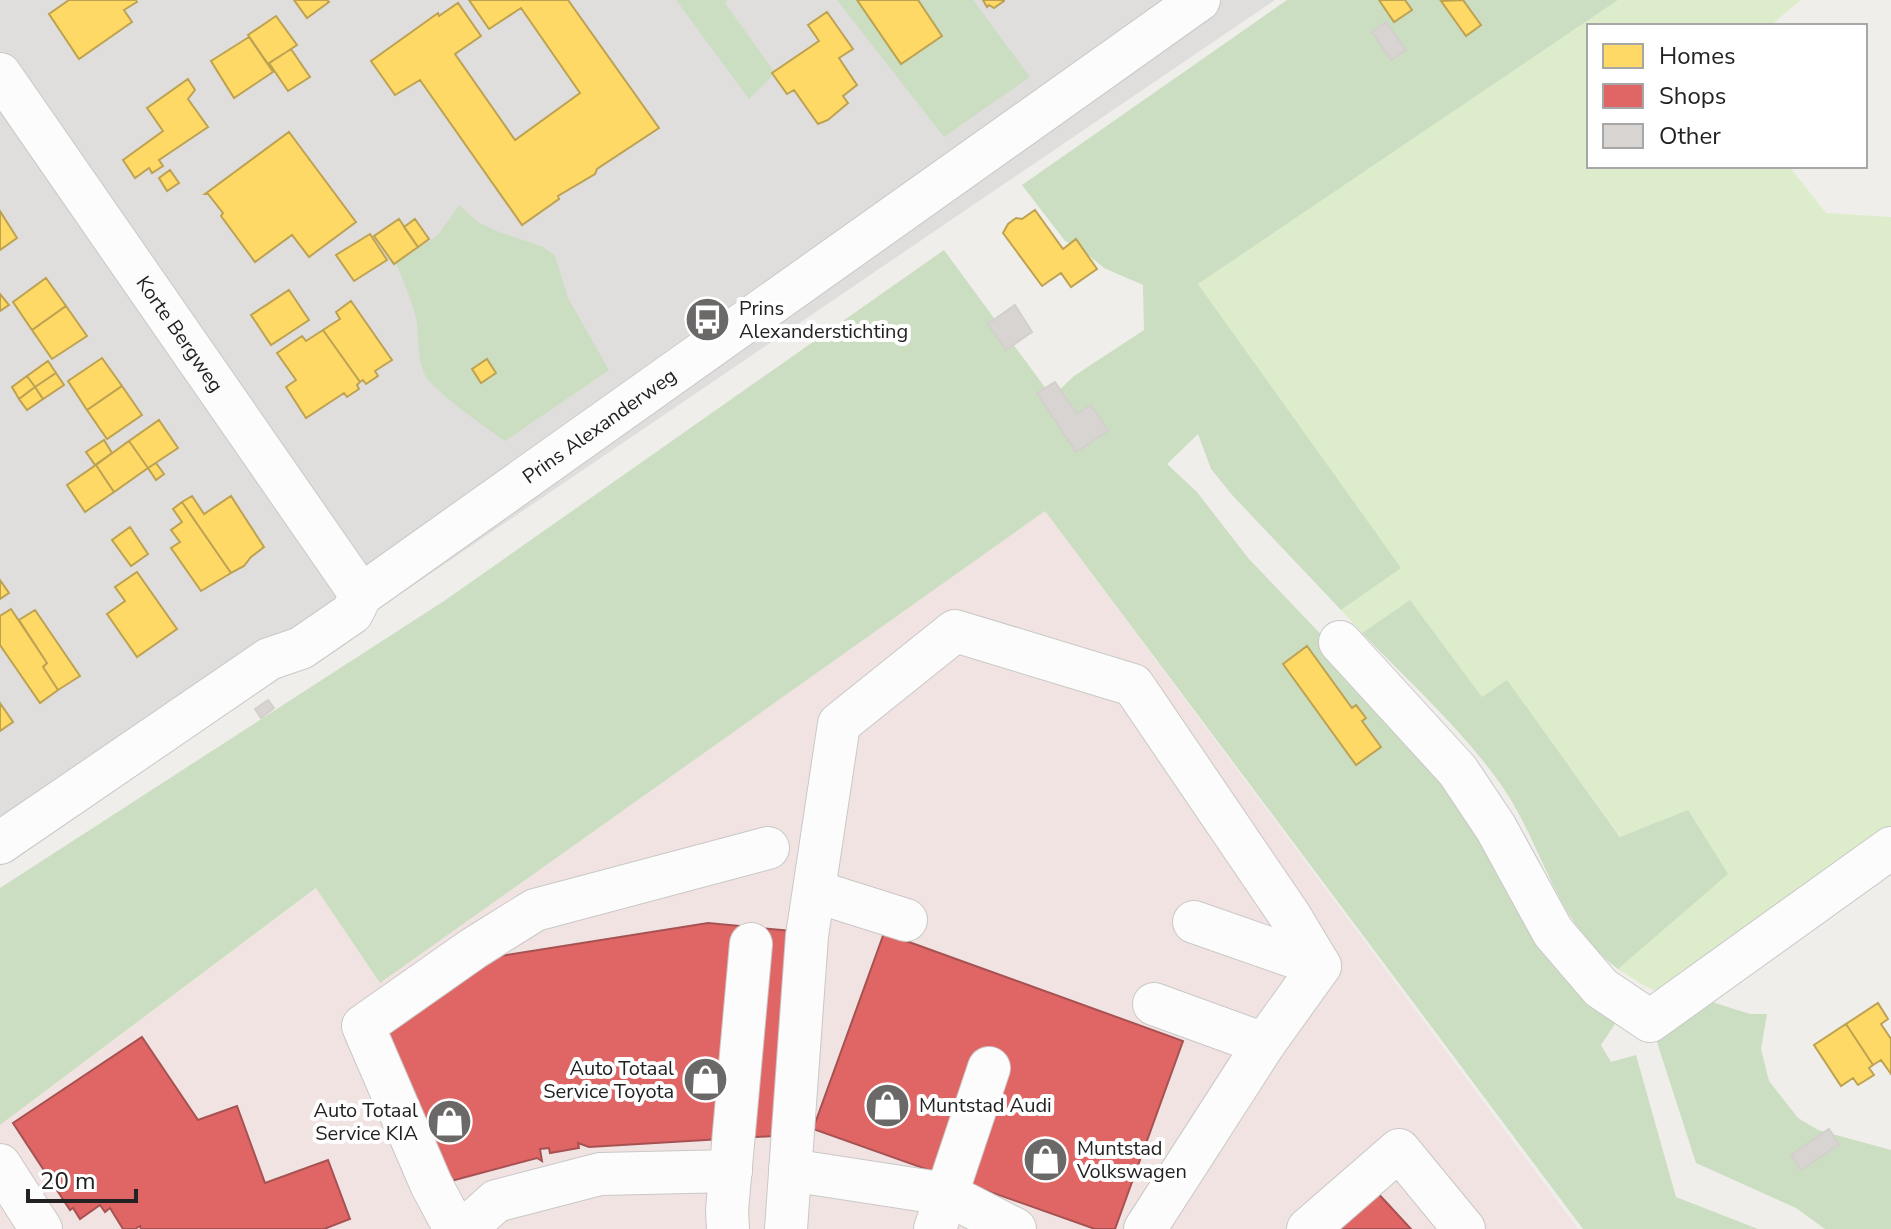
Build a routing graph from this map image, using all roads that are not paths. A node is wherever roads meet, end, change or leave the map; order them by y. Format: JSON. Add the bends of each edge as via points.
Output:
{"nodes":[{"id":1,"x":1199,"y":0,"type":"edge"},
{"id":2,"x":0,"y":74,"type":"edge"},
{"id":3,"x":361,"y":595,"type":"junction"},
{"id":4,"x":1340,"y":642,"type":"dead end"},
{"id":5,"x":0,"y":843,"type":"edge"},
{"id":6,"x":768,"y":848,"type":"dead end"},
{"id":7,"x":1891,"y":848,"type":"edge"},
{"id":8,"x":814,"y":891,"type":"junction"},
{"id":9,"x":906,"y":920,"type":"dead end"},
{"id":10,"x":1194,"y":922,"type":"dead end"},
{"id":11,"x":751,"y":944,"type":"dead end"},
{"id":12,"x":1320,"y":966,"type":"junction"},
{"id":13,"x":1154,"y":1004,"type":"dead end"},
{"id":14,"x":340,"y":1042,"type":"dead end"},
{"id":15,"x":1264,"y":1044,"type":"junction"},
{"id":16,"x":989,"y":1068,"type":"dead end"},
{"id":17,"x":0,"y":1165,"type":"edge"},
{"id":18,"x":790,"y":1170,"type":"junction"},
{"id":19,"x":731,"y":1171,"type":"junction"},
{"id":20,"x":940,"y":1212,"type":"edge"},
{"id":21,"x":41,"y":1229,"type":"edge"},
{"id":22,"x":423,"y":1229,"type":"edge"},
{"id":23,"x":455,"y":1229,"type":"edge"},
{"id":24,"x":465,"y":1229,"type":"edge"},
{"id":25,"x":728,"y":1229,"type":"edge"},
{"id":26,"x":786,"y":1229,"type":"edge"},
{"id":27,"x":1015,"y":1229,"type":"edge"},
{"id":28,"x":1145,"y":1229,"type":"edge"},
{"id":29,"x":1308,"y":1229,"type":"edge"},
{"id":30,"x":1464,"y":1229,"type":"edge"}],
"edges":[{"from":1,"to":3,"type":"street","name":"Prins Alexanderweg"},
{"from":2,"to":3,"type":"street","name":"Korte Bergweg"},
{"from":3,"to":5,"type":"street","name":"Prins Alexanderweg","via":[[352,613],[301,648],[269,659]]},
{"from":4,"to":7,"type":"street","via":[[1458,771],[1553,932],[1601,988],[1650,1021]]},
{"from":6,"to":23,"type":"street","via":[[535,910],[363,1026]]},
{"from":8,"to":9,"type":"street"},
{"from":8,"to":12,"type":"street","via":[[839,724],[955,631],[1133,685]]},
{"from":8,"to":18,"type":"street"},
{"from":10,"to":12,"type":"street"},
{"from":11,"to":19,"type":"street"},
{"from":12,"to":15,"type":"street"},
{"from":13,"to":15,"type":"street"},
{"from":14,"to":22,"type":"street"},
{"from":15,"to":28,"type":"street"},
{"from":16,"to":20,"type":"street"},
{"from":17,"to":21,"type":"street"},
{"from":18,"to":20,"type":"street"},
{"from":18,"to":26,"type":"street"},
{"from":19,"to":24,"type":"street","via":[[600,1174],[496,1201]]},
{"from":19,"to":25,"type":"street"},
{"from":20,"to":27,"type":"street"},
{"from":29,"to":30,"type":"street","via":[[1399,1150]]}]}
